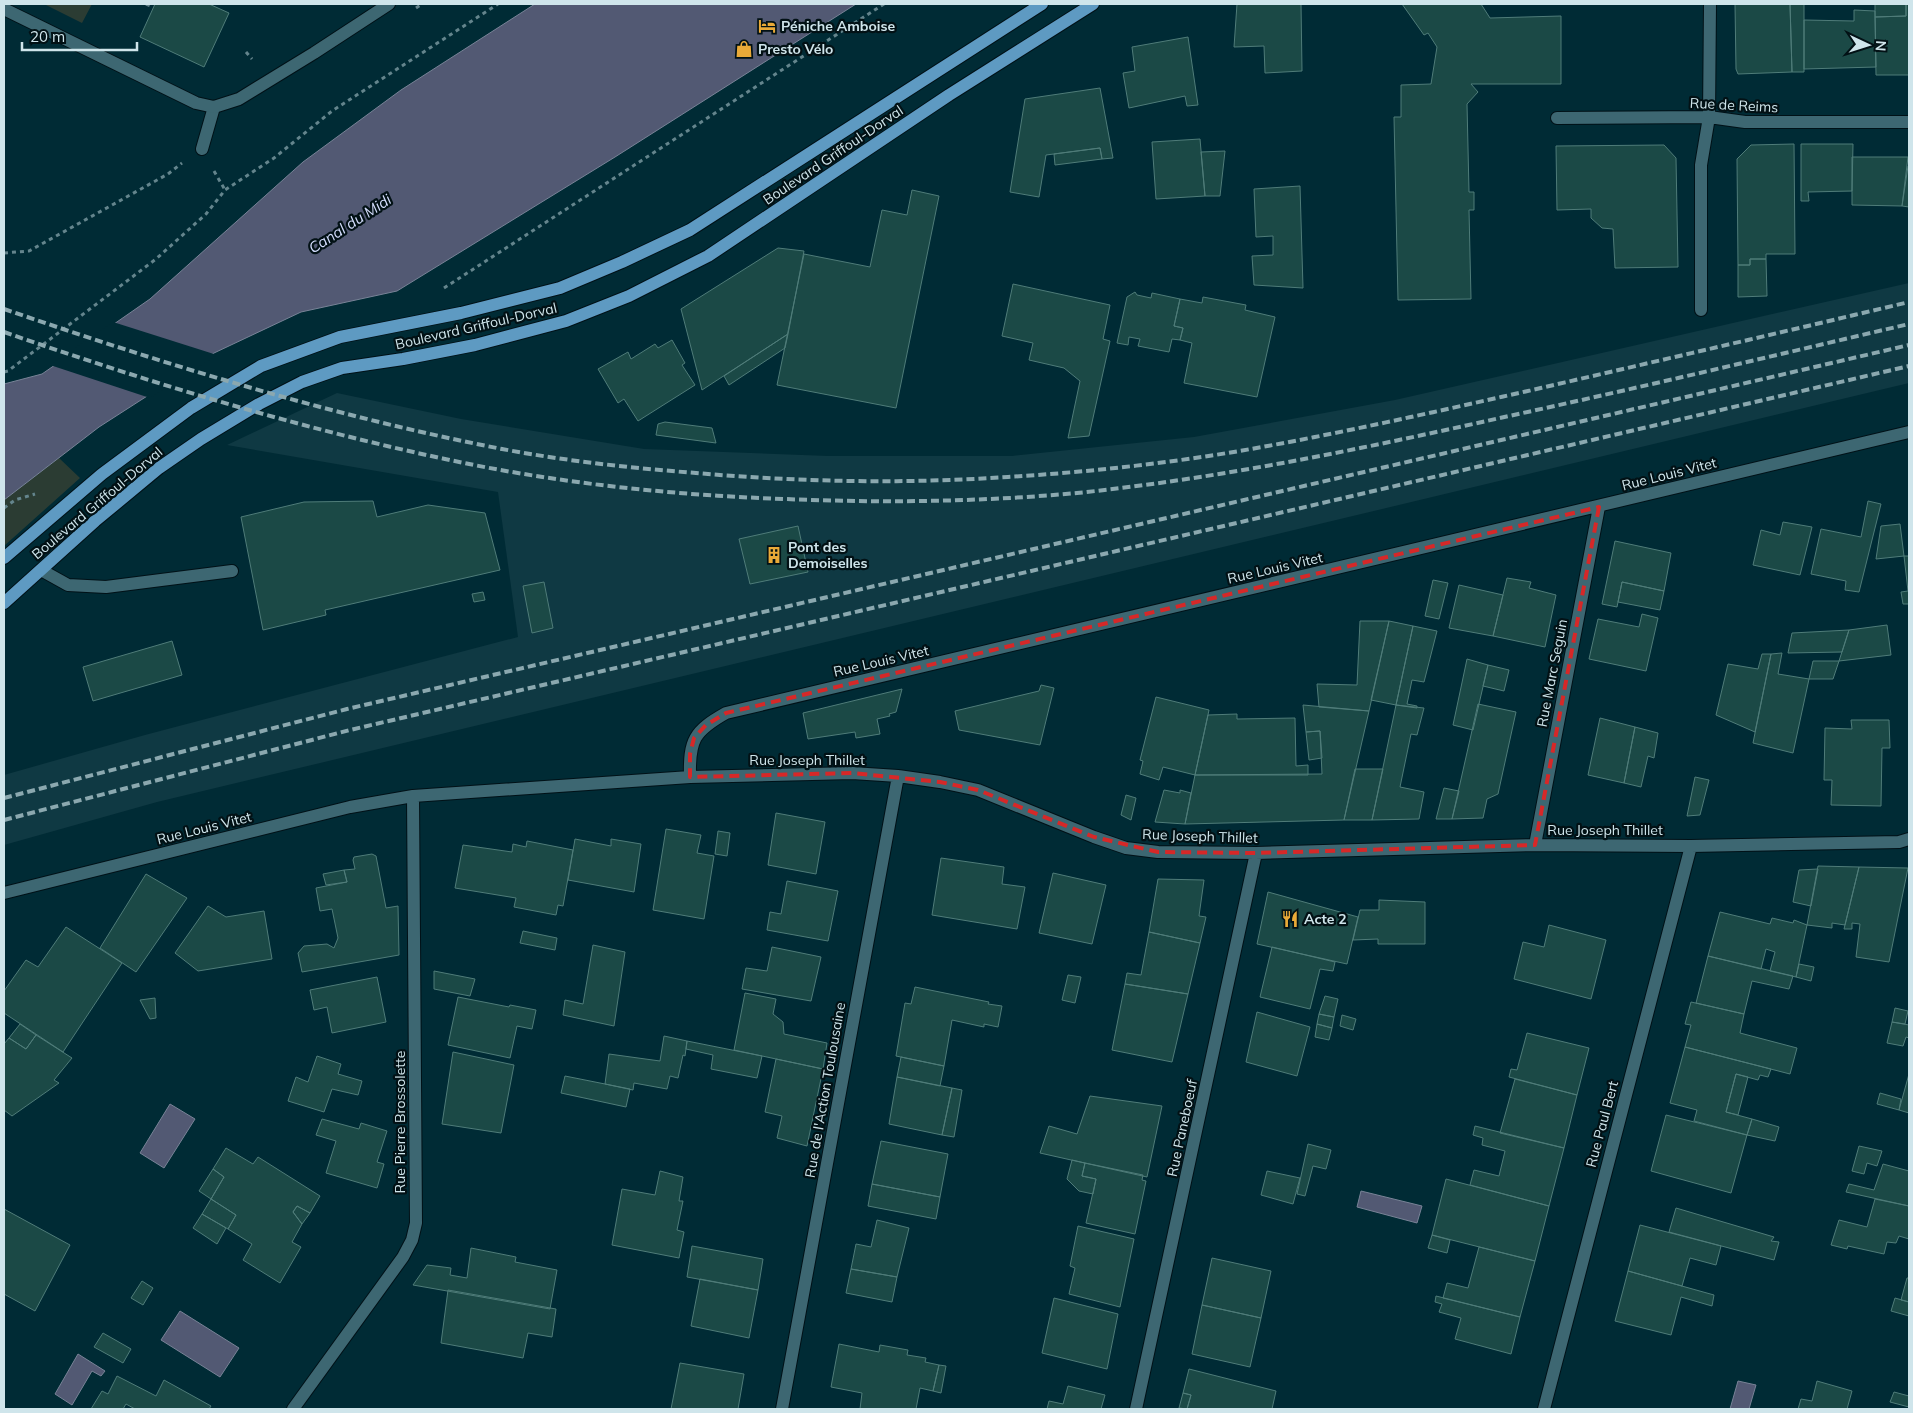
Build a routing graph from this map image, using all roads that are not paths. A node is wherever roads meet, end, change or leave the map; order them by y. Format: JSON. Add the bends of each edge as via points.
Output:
{"nodes":[{"id":1,"x":389,"y":4,"type":"edge"},
{"id":2,"x":1042,"y":4,"type":"edge"},
{"id":3,"x":1093,"y":4,"type":"edge"},
{"id":4,"x":1710,"y":4,"type":"edge"},
{"id":5,"x":4,"y":9,"type":"edge"},
{"id":6,"x":214,"y":107,"type":"junction"},
{"id":7,"x":1709,"y":117,"type":"junction"},
{"id":8,"x":1557,"y":118,"type":"dead end"},
{"id":9,"x":1909,"y":122,"type":"edge"},
{"id":10,"x":202,"y":149,"type":"road end"},
{"id":11,"x":1701,"y":310,"type":"dead end"},
{"id":12,"x":1909,"y":432,"type":"edge"},
{"id":13,"x":1599,"y":507,"type":"junction"},
{"id":14,"x":4,"y":558,"type":"edge"},
{"id":15,"x":41,"y":570,"type":"junction"},
{"id":16,"x":232,"y":571,"type":"dead end"},
{"id":17,"x":4,"y":603,"type":"edge"},
{"id":18,"x":898,"y":776,"type":"junction"},
{"id":19,"x":690,"y":777,"type":"junction"},
{"id":20,"x":413,"y":796,"type":"junction"},
{"id":21,"x":1909,"y":839,"type":"edge"},
{"id":22,"x":1535,"y":844,"type":"junction"},
{"id":23,"x":1691,"y":846,"type":"junction"},
{"id":24,"x":1256,"y":854,"type":"junction"},
{"id":25,"x":4,"y":893,"type":"edge"},
{"id":26,"x":293,"y":1409,"type":"edge"},
{"id":27,"x":782,"y":1409,"type":"edge"},
{"id":28,"x":1136,"y":1409,"type":"edge"},
{"id":29,"x":1544,"y":1409,"type":"edge"}],
"edges":[{"from":1,"to":6,"type":"street","via":[[239,98]]},
{"from":2,"to":14,"type":"main road","name":"Boulevard Griffoul-Dorval","via":[[690,230],[622,262],[551,290],[461,313],[340,336],[261,366],[191,408],[139,446]]},
{"from":3,"to":15,"type":"main road","name":"Boulevard Griffoul-Dorval","via":[[949,95],[708,256],[629,296],[566,321],[475,344],[342,368],[302,382],[259,404],[160,468]]},
{"from":4,"to":7,"type":"street"},
{"from":5,"to":6,"type":"street","via":[[196,104]]},
{"from":6,"to":10,"type":"street"},
{"from":7,"to":8,"type":"street","name":"Rue de Reims"},
{"from":7,"to":9,"type":"street","name":"Rue de Reims","via":[[1745,122]]},
{"from":7,"to":11,"type":"street","via":[[1701,165]]},
{"from":12,"to":13,"type":"street","name":"Rue Louis Vitet"},
{"from":13,"to":19,"type":"street","name":"Rue Louis Vitet","via":[[726,713],[706,724],[694,738]]},
{"from":13,"to":22,"type":"street","name":"Rue Marc Seguin"},
{"from":15,"to":16,"type":"street","via":[[68,585],[106,587]]},
{"from":15,"to":17,"type":"main road","name":"Boulevard Griffoul-Dorval"},
{"from":18,"to":19,"type":"street","name":"Rue Joseph Thillet","via":[[852,773]]},
{"from":18,"to":24,"type":"street","name":"Rue Joseph Thillet","via":[[978,790],[1126,848],[1158,852]]},
{"from":18,"to":27,"type":"street","name":"Rue de l'Action Toulousaine"},
{"from":19,"to":20,"type":"street","name":"Rue Joseph Thillet"},
{"from":20,"to":25,"type":"street","name":"Rue Louis Vitet","via":[[350,807]]},
{"from":20,"to":26,"type":"street","name":"Rue Pierre Brossolette","via":[[416,1223],[403,1257]]},
{"from":21,"to":23,"type":"street","name":"Rue Joseph Thillet","via":[[1899,842]]},
{"from":22,"to":23,"type":"street","name":"Rue Joseph Thillet"},
{"from":22,"to":24,"type":"street","name":"Rue Joseph Thillet"},
{"from":23,"to":29,"type":"street","name":"Rue Paul Bert"},
{"from":24,"to":28,"type":"street","name":"Rue Paneboeuf"}]}
